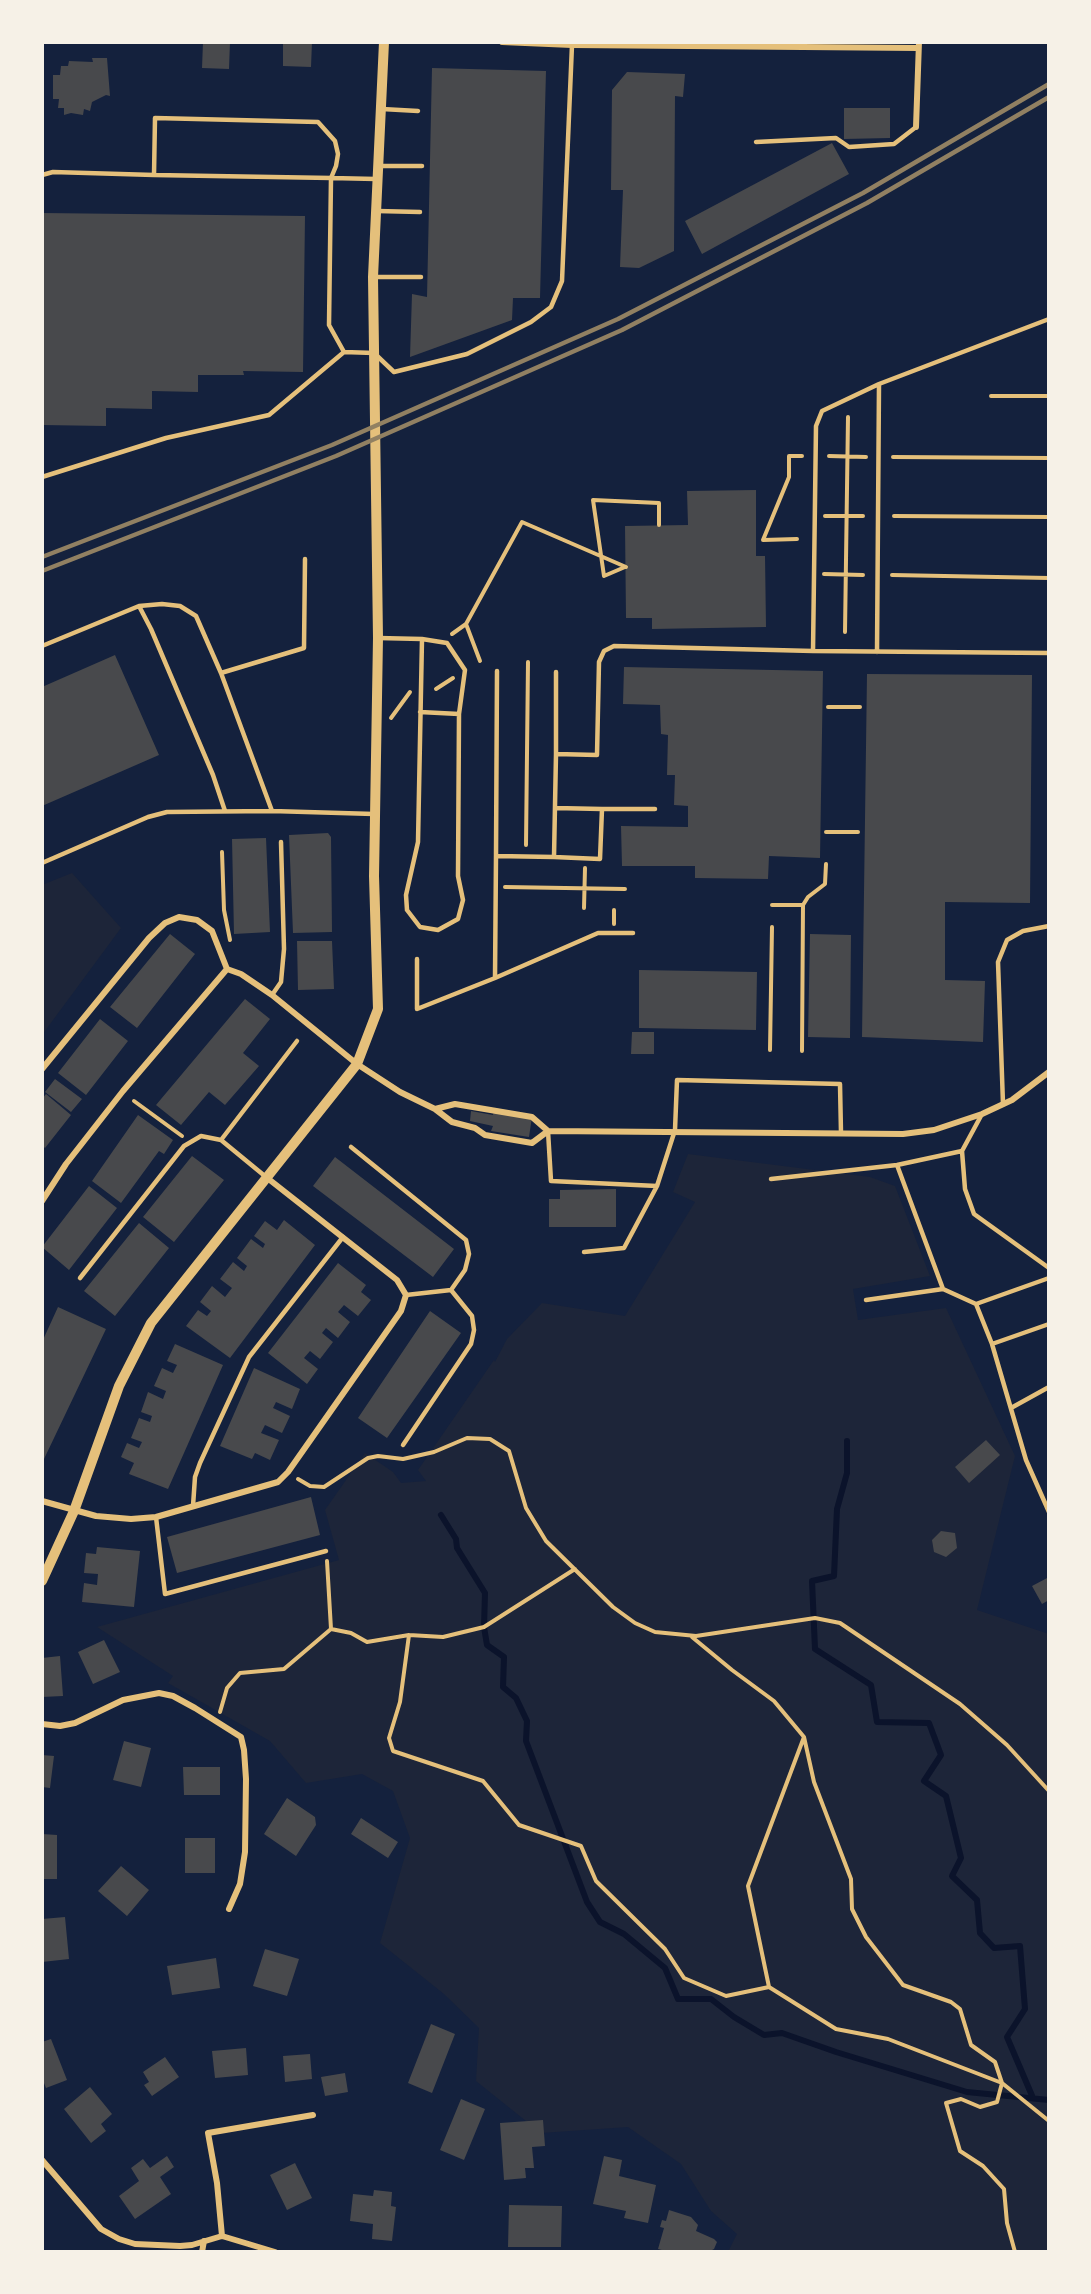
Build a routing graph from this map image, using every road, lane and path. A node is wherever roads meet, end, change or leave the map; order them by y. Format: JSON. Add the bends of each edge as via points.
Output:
{"nodes":[{"id":1,"x":384,"y":42,"type":"edge"},
{"id":2,"x":502,"y":42,"type":"edge"},
{"id":3,"x":719,"y":44,"type":"edge"},
{"id":4,"x":572,"y":45,"type":"junction"},
{"id":5,"x":919,"y":45,"type":"edge"},
{"id":6,"x":382,"y":109,"type":"junction"},
{"id":7,"x":418,"y":111,"type":"dead end"},
{"id":8,"x":916,"y":127,"type":"joint"},
{"id":9,"x":756,"y":142,"type":"dead end"},
{"id":10,"x":379,"y":166,"type":"junction"},
{"id":11,"x":422,"y":166,"type":"dead end"},
{"id":12,"x":42,"y":175,"type":"edge"},
{"id":13,"x":154,"y":175,"type":"junction"},
{"id":14,"x":331,"y":178,"type":"junction"},
{"id":15,"x":378,"y":179,"type":"junction"},
{"id":16,"x":377,"y":211,"type":"junction"},
{"id":17,"x":420,"y":212,"type":"dead end"},
{"id":18,"x":373,"y":277,"type":"junction"},
{"id":19,"x":421,"y":277,"type":"dead end"},
{"id":20,"x":1049,"y":319,"type":"edge"},
{"id":21,"x":344,"y":352,"type":"junction"},
{"id":22,"x":374,"y":353,"type":"junction"},
{"id":23,"x":879,"y":384,"type":"junction"},
{"id":24,"x":991,"y":396,"type":"dead end"},
{"id":25,"x":1049,"y":396,"type":"edge"},
{"id":26,"x":848,"y":417,"type":"dead end"},
{"id":27,"x":802,"y":456,"type":"dead end"},
{"id":28,"x":829,"y":456,"type":"dead end"},
{"id":29,"x":847,"y":457,"type":"junction"},
{"id":30,"x":866,"y":457,"type":"dead end"},
{"id":31,"x":893,"y":457,"type":"dead end"},
{"id":32,"x":1049,"y":458,"type":"edge"},
{"id":33,"x":42,"y":477,"type":"edge"},
{"id":34,"x":815,"y":516,"type":"junction"},
{"id":35,"x":846,"y":516,"type":"junction"},
{"id":36,"x":863,"y":516,"type":"dead end"},
{"id":37,"x":894,"y":516,"type":"dead end"},
{"id":38,"x":1049,"y":517,"type":"edge"},
{"id":39,"x":659,"y":525,"type":"dead end"},
{"id":40,"x":797,"y":539,"type":"dead end"},
{"id":41,"x":600,"y":555,"type":"junction"},
{"id":42,"x":305,"y":559,"type":"dead end"},
{"id":43,"x":814,"y":574,"type":"junction"},
{"id":44,"x":846,"y":574,"type":"junction"},
{"id":45,"x":863,"y":575,"type":"dead end"},
{"id":46,"x":892,"y":575,"type":"dead end"},
{"id":47,"x":1049,"y":578,"type":"edge"},
{"id":48,"x":139,"y":606,"type":"junction"},
{"id":49,"x":466,"y":624,"type":"junction"},
{"id":50,"x":844,"y":633,"type":"dead end"},
{"id":51,"x":451,"y":634,"type":"dead end"},
{"id":52,"x":378,"y":638,"type":"junction"},
{"id":53,"x":422,"y":639,"type":"junction"},
{"id":54,"x":42,"y":646,"type":"edge"},
{"id":55,"x":813,"y":651,"type":"junction"},
{"id":56,"x":877,"y":652,"type":"junction"},
{"id":57,"x":1049,"y":653,"type":"edge"},
{"id":58,"x":480,"y":661,"type":"dead end"},
{"id":59,"x":528,"y":662,"type":"dead end"},
{"id":60,"x":497,"y":671,"type":"dead end"},
{"id":61,"x":556,"y":672,"type":"dead end"},
{"id":62,"x":221,"y":673,"type":"junction"},
{"id":63,"x":453,"y":678,"type":"dead end"},
{"id":64,"x":436,"y":689,"type":"dead end"},
{"id":65,"x":412,"y":690,"type":"dead end"},
{"id":66,"x":860,"y":706,"type":"dead end"},
{"id":67,"x":828,"y":707,"type":"dead end"},
{"id":68,"x":420,"y":712,"type":"junction"},
{"id":69,"x":459,"y":714,"type":"junction"},
{"id":70,"x":388,"y":722,"type":"dead end"},
{"id":71,"x":556,"y":754,"type":"junction"},
{"id":72,"x":555,"y":807,"type":"junction"},
{"id":73,"x":655,"y":808,"type":"dead end"},
{"id":74,"x":602,"y":809,"type":"junction"},
{"id":75,"x":225,"y":811,"type":"junction"},
{"id":76,"x":272,"y":811,"type":"junction"},
{"id":77,"x":375,"y":814,"type":"junction"},
{"id":78,"x":826,"y":832,"type":"dead end"},
{"id":79,"x":858,"y":832,"type":"dead end"},
{"id":80,"x":281,"y":842,"type":"dead end"},
{"id":81,"x":526,"y":844,"type":"dead end"},
{"id":82,"x":222,"y":852,"type":"dead end"},
{"id":83,"x":496,"y":856,"type":"junction"},
{"id":84,"x":554,"y":857,"type":"junction"},
{"id":85,"x":42,"y":863,"type":"edge"},
{"id":86,"x":826,"y":864,"type":"dead end"},
{"id":87,"x":585,"y":868,"type":"dead end"},
{"id":88,"x":496,"y":886,"type":"junction"},
{"id":89,"x":584,"y":888,"type":"junction"},
{"id":90,"x":626,"y":889,"type":"dead end"},
{"id":91,"x":772,"y":905,"type":"dead end"},
{"id":92,"x":803,"y":905,"type":"junction"},
{"id":93,"x":584,"y":908,"type":"dead end"},
{"id":94,"x":1049,"y":926,"type":"edge"},
{"id":95,"x":772,"y":927,"type":"dead end"},
{"id":96,"x":633,"y":933,"type":"dead end"},
{"id":97,"x":232,"y":946,"type":"dead end"},
{"id":98,"x":417,"y":959,"type":"dead end"},
{"id":99,"x":227,"y":969,"type":"junction"},
{"id":100,"x":495,"y":978,"type":"junction"},
{"id":101,"x":272,"y":995,"type":"junction"},
{"id":102,"x":297,"y":1041,"type":"dead end"},
{"id":103,"x":770,"y":1050,"type":"dead end"},
{"id":104,"x":801,"y":1051,"type":"dead end"},
{"id":105,"x":357,"y":1064,"type":"junction"},
{"id":106,"x":42,"y":1069,"type":"edge"},
{"id":107,"x":1049,"y":1072,"type":"edge"},
{"id":108,"x":135,"y":1101,"type":"dead end"},
{"id":109,"x":1003,"y":1104,"type":"junction"},
{"id":110,"x":435,"y":1109,"type":"junction"},
{"id":111,"x":982,"y":1114,"type":"junction"},
{"id":112,"x":675,"y":1130,"type":"junction"},
{"id":113,"x":548,"y":1131,"type":"junction"},
{"id":114,"x":841,"y":1133,"type":"junction"},
{"id":115,"x":182,"y":1136,"type":"dead end"},
{"id":116,"x":221,"y":1140,"type":"junction"},
{"id":117,"x":351,"y":1147,"type":"dead end"},
{"id":118,"x":962,"y":1151,"type":"junction"},
{"id":119,"x":897,"y":1165,"type":"junction"},
{"id":120,"x":266,"y":1177,"type":"junction"},
{"id":121,"x":771,"y":1179,"type":"dead end"},
{"id":122,"x":657,"y":1186,"type":"junction"},
{"id":123,"x":42,"y":1201,"type":"edge"},
{"id":124,"x":343,"y":1237,"type":"junction"},
{"id":125,"x":584,"y":1252,"type":"dead end"},
{"id":126,"x":1049,"y":1268,"type":"edge"},
{"id":127,"x":80,"y":1278,"type":"dead end"},
{"id":128,"x":1049,"y":1278,"type":"edge"},
{"id":129,"x":943,"y":1289,"type":"junction"},
{"id":130,"x":451,"y":1290,"type":"junction"},
{"id":131,"x":406,"y":1296,"type":"junction"},
{"id":132,"x":866,"y":1300,"type":"dead end"},
{"id":133,"x":976,"y":1304,"type":"junction"},
{"id":134,"x":1049,"y":1324,"type":"edge"},
{"id":135,"x":993,"y":1344,"type":"junction"},
{"id":136,"x":1049,"y":1387,"type":"edge"},
{"id":137,"x":1011,"y":1408,"type":"junction"},
{"id":138,"x":404,"y":1445,"type":"dead end"},
{"id":139,"x":298,"y":1479,"type":"dead end"},
{"id":140,"x":42,"y":1501,"type":"edge"},
{"id":141,"x":193,"y":1506,"type":"junction"},
{"id":142,"x":74,"y":1511,"type":"junction"},
{"id":143,"x":1049,"y":1512,"type":"edge"},
{"id":144,"x":156,"y":1517,"type":"junction"},
{"id":145,"x":326,"y":1551,"type":"joint"},
{"id":146,"x":575,"y":1569,"type":"junction"},
{"id":147,"x":42,"y":1581,"type":"edge"},
{"id":148,"x":331,"y":1629,"type":"junction"},
{"id":149,"x":409,"y":1635,"type":"junction"},
{"id":150,"x":692,"y":1636,"type":"junction"},
{"id":151,"x":217,"y":1722,"type":"junction"},
{"id":152,"x":42,"y":1724,"type":"edge"},
{"id":153,"x":804,"y":1737,"type":"junction"},
{"id":154,"x":1049,"y":1791,"type":"edge"},
{"id":155,"x":229,"y":1909,"type":"dead end"},
{"id":156,"x":769,"y":1987,"type":"junction"},
{"id":157,"x":1002,"y":2083,"type":"junction"},
{"id":158,"x":313,"y":2115,"type":"dead end"},
{"id":159,"x":1049,"y":2121,"type":"edge"},
{"id":160,"x":42,"y":2160,"type":"edge"},
{"id":161,"x":222,"y":2236,"type":"junction"},
{"id":162,"x":204,"y":2241,"type":"junction"},
{"id":163,"x":202,"y":2252,"type":"edge"},
{"id":164,"x":275,"y":2252,"type":"edge"},
{"id":165,"x":1015,"y":2252,"type":"edge"}],
"edges":[{"from":1,"to":6,"type":"street"},
{"from":2,"to":4,"type":"street"},
{"from":3,"to":4,"type":"street"},
{"from":3,"to":5,"type":"street"},
{"from":4,"to":22,"type":"lane","via":[[562,281],[551,307],[467,354],[414,368],[394,372]]},
{"from":5,"to":8,"type":"street"},
{"from":6,"to":7,"type":"lane"},
{"from":6,"to":10,"type":"street"},
{"from":8,"to":9,"type":"lane","via":[[894,144],[849,147],[836,138]]},
{"from":10,"to":11,"type":"lane"},
{"from":10,"to":15,"type":"street"},
{"from":12,"to":13,"type":"lane"},
{"from":13,"to":14,"type":"lane"},
{"from":13,"to":14,"type":"lane","via":[[155,118],[167,118],[318,122],[331,135],[338,153]]},
{"from":14,"to":15,"type":"lane"},
{"from":14,"to":21,"type":"lane","via":[[328,325]]},
{"from":15,"to":16,"type":"street"},
{"from":16,"to":17,"type":"lane"},
{"from":16,"to":18,"type":"street"},
{"from":18,"to":19,"type":"lane"},
{"from":18,"to":22,"type":"street"},
{"from":20,"to":23,"type":"lane"},
{"from":21,"to":22,"type":"lane"},
{"from":21,"to":33,"type":"lane","via":[[269,415],[166,438]]},
{"from":22,"to":52,"type":"street"},
{"from":23,"to":34,"type":"lane","via":[[822,411],[816,426]]},
{"from":23,"to":56,"type":"lane"},
{"from":24,"to":25,"type":"path"},
{"from":26,"to":29,"type":"path"},
{"from":27,"to":40,"type":"path","via":[[789,456],[789,477],[762,540]]},
{"from":28,"to":29,"type":"path"},
{"from":29,"to":30,"type":"path"},
{"from":29,"to":35,"type":"path"},
{"from":31,"to":32,"type":"path"},
{"from":34,"to":35,"type":"path"},
{"from":34,"to":43,"type":"lane"},
{"from":35,"to":36,"type":"path"},
{"from":35,"to":44,"type":"path"},
{"from":37,"to":38,"type":"path"},
{"from":39,"to":41,"type":"path","via":[[659,504],[593,500]]},
{"from":41,"to":41,"type":"path","via":[[609,559],[626,567],[604,576]]},
{"from":41,"to":49,"type":"path","via":[[522,522]]},
{"from":42,"to":62,"type":"lane","via":[[304,648]]},
{"from":43,"to":44,"type":"path"},
{"from":43,"to":55,"type":"lane"},
{"from":44,"to":45,"type":"path"},
{"from":44,"to":50,"type":"path"},
{"from":46,"to":47,"type":"path"},
{"from":48,"to":54,"type":"lane"},
{"from":48,"to":62,"type":"lane","via":[[180,606],[196,616]]},
{"from":48,"to":75,"type":"lane"},
{"from":49,"to":51,"type":"path"},
{"from":49,"to":58,"type":"path"},
{"from":52,"to":53,"type":"lane"},
{"from":52,"to":77,"type":"street"},
{"from":53,"to":68,"type":"lane"},
{"from":53,"to":69,"type":"lane","via":[[447,643],[465,670]]},
{"from":55,"to":56,"type":"lane"},
{"from":55,"to":71,"type":"lane","via":[[614,646],[604,651],[599,662],[597,755]]},
{"from":56,"to":57,"type":"lane"},
{"from":59,"to":81,"type":"path"},
{"from":60,"to":83,"type":"lane"},
{"from":61,"to":71,"type":"lane"},
{"from":62,"to":76,"type":"lane"},
{"from":63,"to":64,"type":"path"},
{"from":65,"to":70,"type":"path"},
{"from":66,"to":67,"type":"path"},
{"from":68,"to":69,"type":"lane"},
{"from":68,"to":69,"type":"lane","via":[[418,843],[406,895],[407,910],[420,927],[438,930],[458,919],[463,900],[458,876]]},
{"from":71,"to":72,"type":"lane"},
{"from":72,"to":74,"type":"lane"},
{"from":72,"to":84,"type":"lane"},
{"from":73,"to":74,"type":"lane"},
{"from":74,"to":84,"type":"lane","via":[[600,859]]},
{"from":75,"to":76,"type":"lane"},
{"from":75,"to":85,"type":"lane","via":[[188,810],[148,817]]},
{"from":76,"to":77,"type":"lane"},
{"from":77,"to":105,"type":"street","via":[[378,1009]]},
{"from":78,"to":79,"type":"path"},
{"from":80,"to":101,"type":"lane","via":[[284,949],[281,982]]},
{"from":82,"to":97,"type":"path","via":[[224,910]]},
{"from":83,"to":84,"type":"lane"},
{"from":83,"to":88,"type":"lane"},
{"from":86,"to":92,"type":"path","via":[[825,884]]},
{"from":87,"to":89,"type":"path"},
{"from":88,"to":89,"type":"path"},
{"from":88,"to":100,"type":"lane"},
{"from":89,"to":90,"type":"path"},
{"from":89,"to":93,"type":"path"},
{"from":91,"to":92,"type":"path"},
{"from":92,"to":104,"type":"path"},
{"from":94,"to":109,"type":"lane","via":[[1023,931],[1007,940],[998,962]]},
{"from":95,"to":103,"type":"path"},
{"from":96,"to":100,"type":"lane","via":[[598,933]]},
{"from":98,"to":100,"type":"lane","via":[[417,1009]]},
{"from":99,"to":101,"type":"street","via":[[242,974]]},
{"from":99,"to":106,"type":"street","via":[[212,931],[197,920],[179,917],[165,923]]},
{"from":99,"to":123,"type":"street","via":[[123,1091]]},
{"from":101,"to":105,"type":"street"},
{"from":102,"to":116,"type":"lane"},
{"from":105,"to":110,"type":"street"},
{"from":105,"to":120,"type":"street"},
{"from":107,"to":109,"type":"street"},
{"from":108,"to":115,"type":"path"},
{"from":109,"to":111,"type":"street"},
{"from":110,"to":113,"type":"street","via":[[455,1104],[532,1117]]},
{"from":110,"to":113,"type":"street","via":[[452,1122],[485,1135],[532,1143]]},
{"from":111,"to":114,"type":"street","via":[[934,1130]]},
{"from":111,"to":118,"type":"lane"},
{"from":112,"to":113,"type":"street"},
{"from":112,"to":114,"type":"street"},
{"from":112,"to":114,"type":"lane","via":[[677,1080],[840,1084]]},
{"from":112,"to":122,"type":"lane"},
{"from":113,"to":122,"type":"lane","via":[[551,1181]]},
{"from":116,"to":120,"type":"lane"},
{"from":116,"to":127,"type":"lane","via":[[201,1136],[184,1146]]},
{"from":117,"to":130,"type":"lane","via":[[466,1240],[469,1254],[465,1270]]},
{"from":118,"to":119,"type":"lane"},
{"from":118,"to":126,"type":"lane","via":[[964,1190],[974,1214]]},
{"from":119,"to":121,"type":"lane"},
{"from":119,"to":129,"type":"lane"},
{"from":120,"to":124,"type":"street"},
{"from":120,"to":142,"type":"street","via":[[151,1323],[119,1386]]},
{"from":122,"to":125,"type":"lane","via":[[624,1248]]},
{"from":124,"to":131,"type":"street","via":[[397,1280]]},
{"from":124,"to":141,"type":"lane","via":[[249,1357],[200,1463]]},
{"from":128,"to":133,"type":"lane"},
{"from":129,"to":132,"type":"lane"},
{"from":129,"to":133,"type":"lane"},
{"from":130,"to":131,"type":"lane"},
{"from":130,"to":138,"type":"lane","via":[[472,1316],[471,1344]]},
{"from":131,"to":141,"type":"street","via":[[401,1311],[284,1476],[269,1485]]},
{"from":133,"to":135,"type":"lane"},
{"from":134,"to":135,"type":"lane"},
{"from":135,"to":137,"type":"lane"},
{"from":136,"to":137,"type":"lane"},
{"from":137,"to":143,"type":"lane","via":[[1026,1460]]},
{"from":139,"to":146,"type":"path","via":[[310,1486],[324,1487],[368,1458],[417,1457],[467,1438],[490,1439],[509,1451],[535,1526]]},
{"from":140,"to":142,"type":"street"},
{"from":141,"to":144,"type":"street"},
{"from":142,"to":144,"type":"street","via":[[107,1518]]},
{"from":142,"to":147,"type":"street"},
{"from":144,"to":145,"type":"lane","via":[[165,1594]]},
{"from":145,"to":148,"type":"path"},
{"from":146,"to":149,"type":"path","via":[[484,1627],[443,1637]]},
{"from":146,"to":150,"type":"path","via":[[635,1623],[655,1632]]},
{"from":148,"to":149,"type":"path","via":[[351,1633],[367,1642]]},
{"from":148,"to":151,"type":"path","via":[[284,1669],[240,1673],[227,1688]]},
{"from":149,"to":156,"type":"path","via":[[400,1702],[389,1738],[393,1751],[483,1781],[519,1825],[581,1846],[596,1881],[665,1949],[684,1978],[726,1996]]},
{"from":150,"to":153,"type":"path","via":[[774,1701]]},
{"from":150,"to":154,"type":"path","via":[[826,1618],[840,1623],[960,1704],[1007,1745]]},
{"from":151,"to":152,"type":"street","via":[[173,1696],[159,1693],[123,1700],[75,1723]]},
{"from":151,"to":155,"type":"street","via":[[241,1737],[244,1750],[245,1852],[240,1884]]},
{"from":153,"to":156,"type":"path","via":[[748,1886]]},
{"from":153,"to":157,"type":"path","via":[[814,1782],[851,1879],[852,1909],[866,1937],[903,1985],[960,2009],[971,2045],[994,2062]]},
{"from":156,"to":157,"type":"path","via":[[836,2029],[888,2039]]},
{"from":157,"to":159,"type":"path"},
{"from":157,"to":165,"type":"path","via":[[997,2102],[980,2107],[961,2099],[946,2103],[960,2151],[983,2166],[1004,2189]]},
{"from":158,"to":161,"type":"street","via":[[208,2133]]},
{"from":160,"to":162,"type":"street","via":[[101,2229],[119,2239],[159,2246]]},
{"from":161,"to":162,"type":"street"},
{"from":161,"to":164,"type":"street"},
{"from":162,"to":163,"type":"street"}]}
